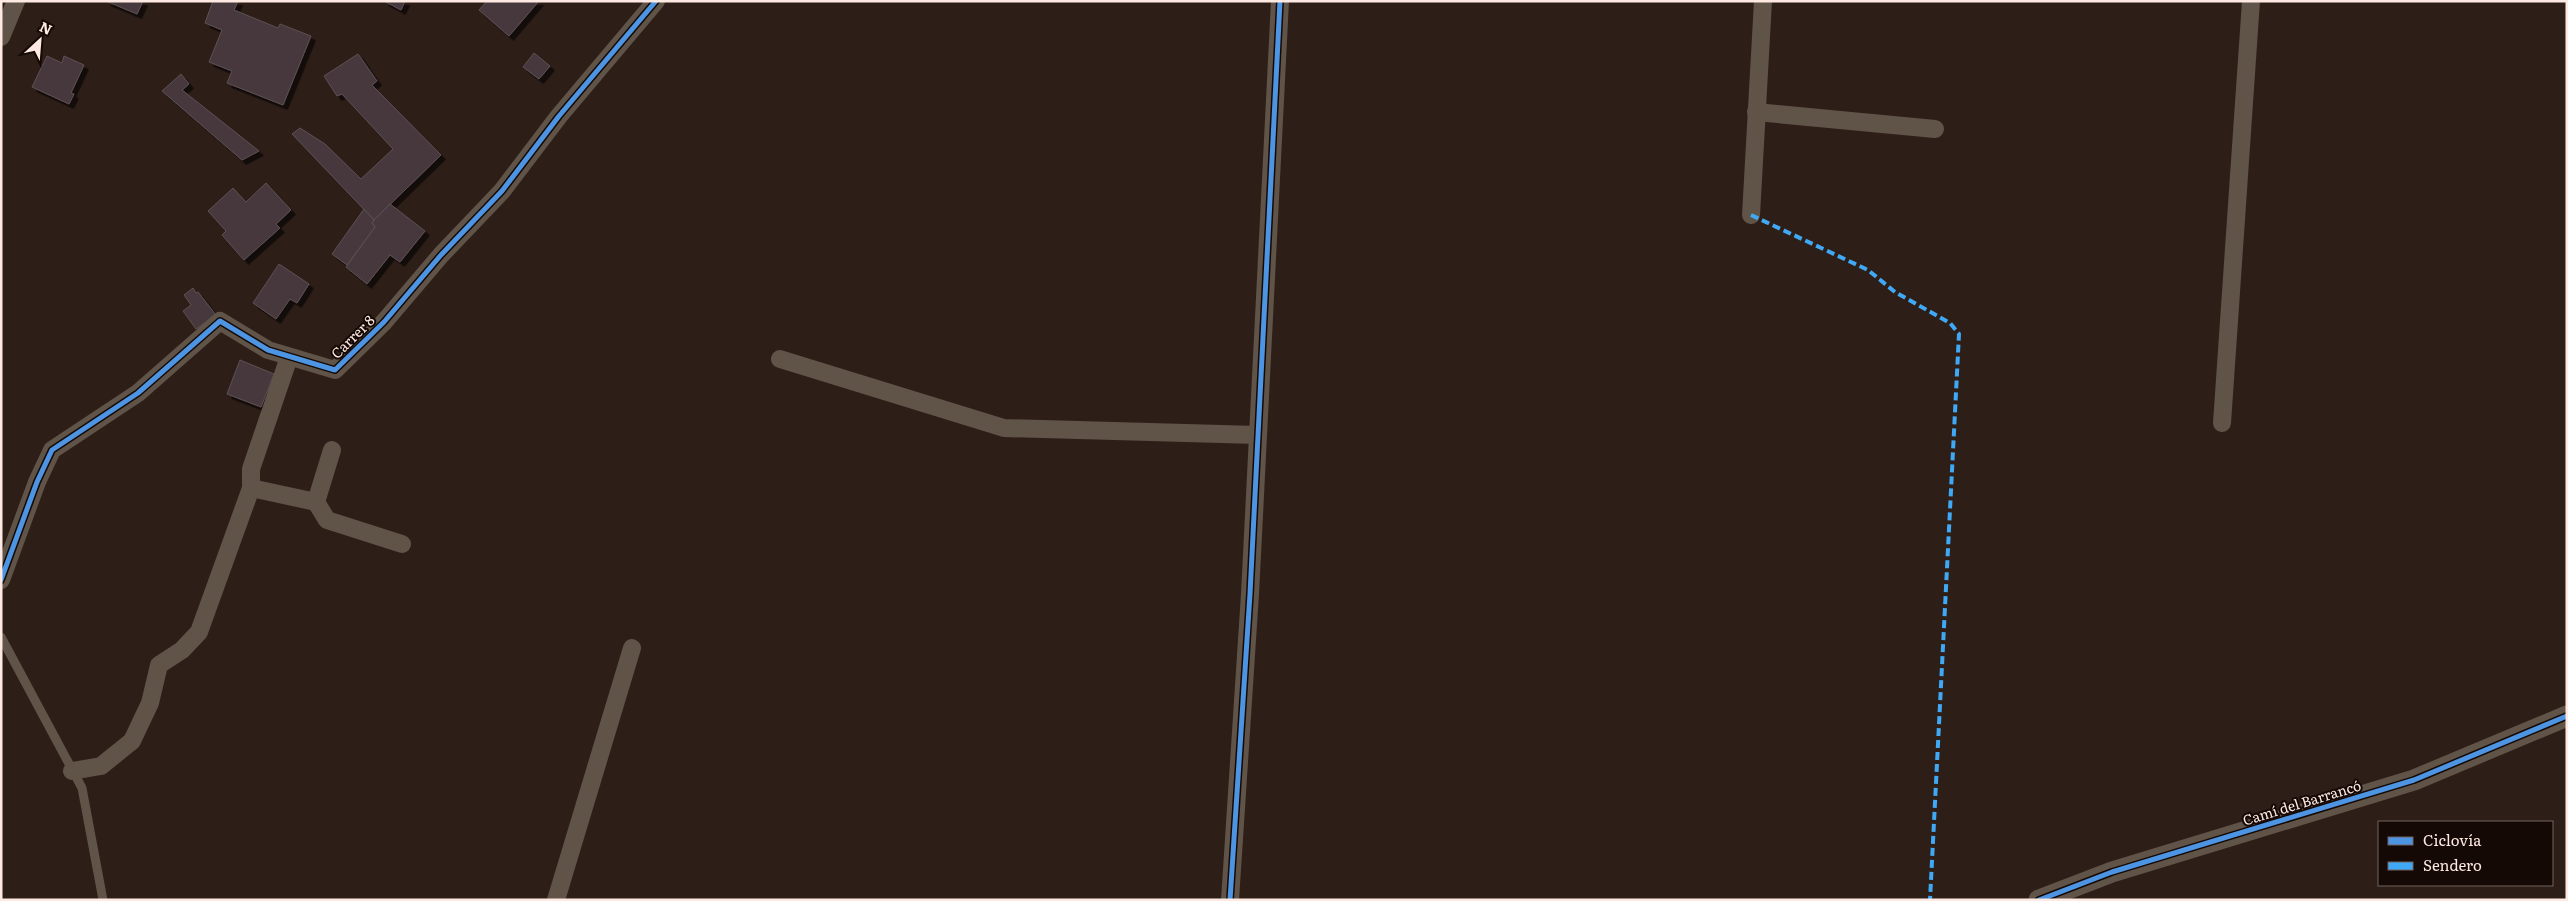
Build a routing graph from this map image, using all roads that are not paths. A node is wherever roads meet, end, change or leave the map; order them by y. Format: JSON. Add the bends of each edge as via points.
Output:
{"nodes":[{"id":1,"x":16,"y":1,"type":"edge"},
{"id":2,"x":656,"y":1,"type":"edge"},
{"id":3,"x":1280,"y":1,"type":"edge"},
{"id":4,"x":1763,"y":1,"type":"edge"},
{"id":5,"x":2251,"y":1,"type":"edge"},
{"id":6,"x":1,"y":37,"type":"edge"},
{"id":7,"x":1756,"y":112,"type":"junction"},
{"id":8,"x":1935,"y":129,"type":"dead end"},
{"id":9,"x":1750,"y":215,"type":"dead end"},
{"id":10,"x":290,"y":357,"type":"junction"},
{"id":11,"x":780,"y":358,"type":"dead end"},
{"id":12,"x":2222,"y":423,"type":"dead end"},
{"id":13,"x":1258,"y":435,"type":"junction"},
{"id":14,"x":332,"y":450,"type":"dead end"},
{"id":15,"x":251,"y":488,"type":"junction"},
{"id":16,"x":316,"y":502,"type":"junction"},
{"id":17,"x":402,"y":544,"type":"dead end"},
{"id":18,"x":1,"y":580,"type":"edge"},
{"id":19,"x":1,"y":637,"type":"edge"},
{"id":20,"x":632,"y":648,"type":"dead end"},
{"id":21,"x":2567,"y":716,"type":"edge"},
{"id":22,"x":72,"y":771,"type":"junction"},
{"id":23,"x":104,"y":900,"type":"edge"},
{"id":24,"x":556,"y":900,"type":"edge"},
{"id":25,"x":1230,"y":900,"type":"edge"},
{"id":26,"x":2040,"y":900,"type":"edge"}],
"edges":[{"from":1,"to":6,"type":"street"},
{"from":2,"to":10,"type":"street","name":"Carrer 8","via":[[559,116],[502,191],[384,322],[336,370]]},
{"from":3,"to":13,"type":"street"},
{"from":4,"to":7,"type":"street"},
{"from":5,"to":12,"type":"street"},
{"from":7,"to":8,"type":"street"},
{"from":7,"to":9,"type":"street"},
{"from":10,"to":15,"type":"street","via":[[251,468]]},
{"from":10,"to":18,"type":"street","name":"Carrer 8","via":[[268,350],[220,321],[138,393],[52,450]]},
{"from":11,"to":13,"type":"street","via":[[1004,428]]},
{"from":13,"to":25,"type":"street"},
{"from":14,"to":16,"type":"street"},
{"from":15,"to":16,"type":"street"},
{"from":15,"to":22,"type":"street","via":[[199,632],[182,650],[159,665],[150,703],[132,741],[101,766]]},
{"from":16,"to":17,"type":"street","via":[[327,520]]},
{"from":19,"to":22,"type":"lane"},
{"from":20,"to":24,"type":"street"},
{"from":21,"to":26,"type":"street","name":"Camí del Barrancó","via":[[2414,780],[2112,872]]},
{"from":22,"to":23,"type":"lane","via":[[82,788]]}]}
